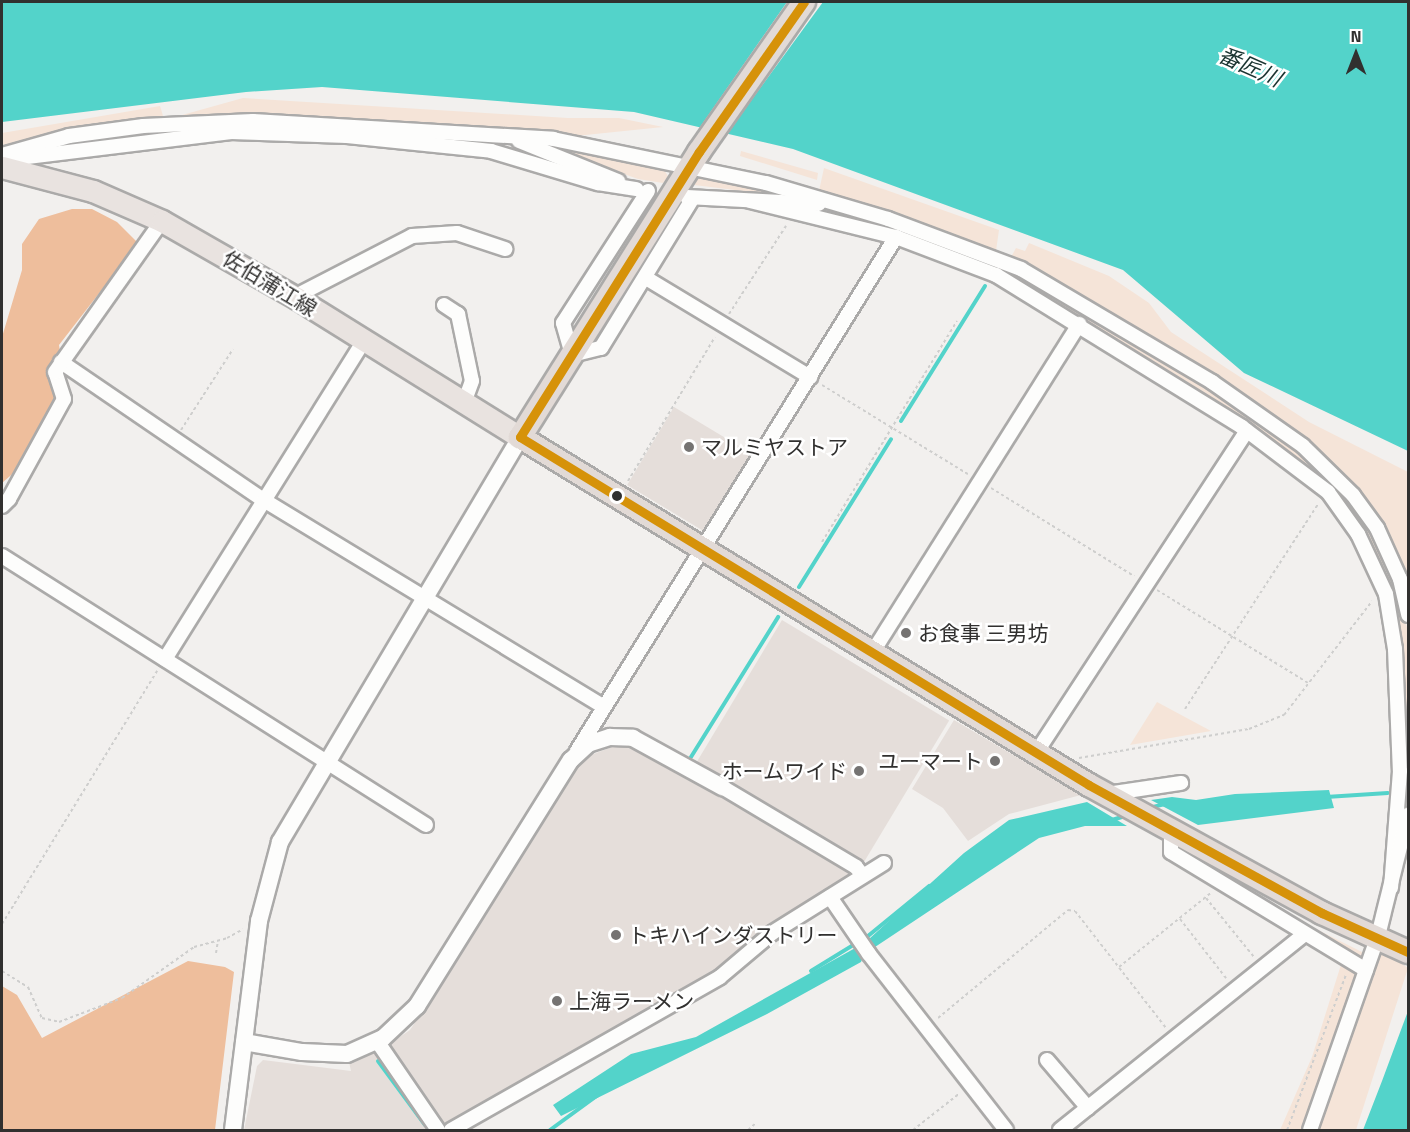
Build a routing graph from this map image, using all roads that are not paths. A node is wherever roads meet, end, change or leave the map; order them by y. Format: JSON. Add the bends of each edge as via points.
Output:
{"nodes":[{"id":1,"x":804,"y":2,"type":"edge"},
{"id":2,"x":506,"y":136,"type":"junction"},
{"id":3,"x":2,"y":155,"type":"edge"},
{"id":4,"x":2,"y":160,"type":"edge"},
{"id":5,"x":694,"y":161,"type":"junction"},
{"id":6,"x":2,"y":167,"type":"edge"},
{"id":7,"x":648,"y":191,"type":"junction"},
{"id":8,"x":750,"y":201,"type":"junction"},
{"id":9,"x":841,"y":205,"type":"junction"},
{"id":10,"x":162,"y":221,"type":"junction"},
{"id":11,"x":896,"y":237,"type":"junction"},
{"id":12,"x":505,"y":249,"type":"dead end"},
{"id":13,"x":646,"y":278,"type":"junction"},
{"id":14,"x":294,"y":297,"type":"junction"},
{"id":15,"x":444,"y":305,"type":"dead end"},
{"id":16,"x":1079,"y":324,"type":"junction"},
{"id":17,"x":364,"y":340,"type":"junction"},
{"id":18,"x":572,"y":355,"type":"junction"},
{"id":19,"x":61,"y":362,"type":"junction"},
{"id":20,"x":810,"y":377,"type":"junction"},
{"id":21,"x":464,"y":403,"type":"junction"},
{"id":22,"x":1247,"y":431,"type":"junction"},
{"id":23,"x":520,"y":437,"type":"junction"},
{"id":24,"x":262,"y":499,"type":"junction"},
{"id":25,"x":2,"y":506,"type":"edge"},
{"id":26,"x":703,"y":550,"type":"junction"},
{"id":27,"x":2,"y":556,"type":"edge"},
{"id":28,"x":424,"y":598,"type":"junction"},
{"id":29,"x":1408,"y":615,"type":"edge"},
{"id":30,"x":872,"y":653,"type":"junction"},
{"id":31,"x":165,"y":659,"type":"junction"},
{"id":32,"x":604,"y":707,"type":"junction"},
{"id":33,"x":1044,"y":758,"type":"junction"},
{"id":34,"x":571,"y":760,"type":"junction"},
{"id":35,"x":324,"y":762,"type":"junction"},
{"id":36,"x":1182,"y":783,"type":"dead end"},
{"id":37,"x":722,"y":787,"type":"joint"},
{"id":38,"x":1114,"y":799,"type":"junction"},
{"id":39,"x":1408,"y":815,"type":"edge"},
{"id":40,"x":426,"y":825,"type":"dead end"},
{"id":41,"x":1161,"y":826,"type":"junction"},
{"id":42,"x":884,"y":863,"type":"dead end"},
{"id":43,"x":863,"y":876,"type":"junction"},
{"id":44,"x":1391,"y":888,"type":"junction"},
{"id":45,"x":830,"y":897,"type":"junction"},
{"id":46,"x":1303,"y":934,"type":"junction"},
{"id":47,"x":1392,"y":943,"type":"edge"},
{"id":48,"x":1366,"y":970,"type":"junction"},
{"id":49,"x":377,"y":1041,"type":"junction"},
{"id":50,"x":244,"y":1042,"type":"junction"},
{"id":51,"x":1047,"y":1060,"type":"dead end"},
{"id":52,"x":1088,"y":1108,"type":"junction"},
{"id":53,"x":233,"y":1131,"type":"edge"},
{"id":54,"x":438,"y":1131,"type":"edge"},
{"id":55,"x":451,"y":1131,"type":"edge"},
{"id":56,"x":1006,"y":1131,"type":"edge"},
{"id":57,"x":1060,"y":1131,"type":"edge"},
{"id":58,"x":1310,"y":1131,"type":"edge"}],
"edges":[{"from":1,"to":5,"type":"highway"},
{"from":2,"to":3,"type":"street","via":[[253,122],[143,126],[69,136]]},
{"from":2,"to":5,"type":"street","via":[[553,139]]},
{"from":2,"to":7,"type":"street"},
{"from":4,"to":7,"type":"street","via":[[231,132],[335,136],[491,151],[598,183]]},
{"from":5,"to":9,"type":"street"},
{"from":5,"to":18,"type":"highway"},
{"from":6,"to":10,"type":"main road","name":"佐伯蒲江線","via":[[93,191]]},
{"from":7,"to":18,"type":"street","via":[[563,323]]},
{"from":8,"to":9,"type":"street"},
{"from":8,"to":11,"type":"street"},
{"from":8,"to":13,"type":"street","via":[[690,198]]},
{"from":9,"to":29,"type":"street","via":[[1021,269],[1212,382],[1303,446],[1353,495],[1377,528],[1400,579]]},
{"from":10,"to":14,"type":"main road","name":"佐伯蒲江線"},
{"from":10,"to":19,"type":"street"},
{"from":11,"to":16,"type":"street","via":[[996,274]]},
{"from":11,"to":20,"type":"street"},
{"from":12,"to":14,"type":"street","via":[[458,233],[412,236]]},
{"from":13,"to":18,"type":"street","via":[[601,348]]},
{"from":13,"to":20,"type":"street"},
{"from":14,"to":17,"type":"main road","name":"佐伯蒲江線"},
{"from":15,"to":21,"type":"street","via":[[458,314],[472,381]]},
{"from":16,"to":22,"type":"street"},
{"from":16,"to":30,"type":"street"},
{"from":17,"to":21,"type":"main road","name":"佐伯蒲江線"},
{"from":17,"to":24,"type":"street"},
{"from":18,"to":23,"type":"highway"},
{"from":19,"to":24,"type":"street"},
{"from":19,"to":25,"type":"street","via":[[55,372],[64,399]]},
{"from":20,"to":26,"type":"street"},
{"from":21,"to":23,"type":"main road","name":"佐伯蒲江線"},
{"from":22,"to":33,"type":"street"},
{"from":22,"to":44,"type":"street","via":[[1328,492],[1359,534],[1383,588],[1395,649],[1400,771]]},
{"from":23,"to":26,"type":"highway"},
{"from":23,"to":28,"type":"street"},
{"from":24,"to":28,"type":"street"},
{"from":24,"to":31,"type":"street"},
{"from":26,"to":30,"type":"highway"},
{"from":26,"to":32,"type":"street"},
{"from":27,"to":31,"type":"street"},
{"from":28,"to":32,"type":"street"},
{"from":28,"to":35,"type":"street"},
{"from":30,"to":33,"type":"highway"},
{"from":31,"to":35,"type":"street"},
{"from":32,"to":34,"type":"street"},
{"from":33,"to":38,"type":"highway"},
{"from":34,"to":37,"type":"street","via":[[598,739],[633,738]]},
{"from":34,"to":49,"type":"street","via":[[417,1006]]},
{"from":35,"to":40,"type":"street"},
{"from":35,"to":50,"type":"street","via":[[280,842],[259,921]]},
{"from":36,"to":38,"type":"street"},
{"from":37,"to":43,"type":"street","via":[[856,867]]},
{"from":38,"to":41,"type":"highway"},
{"from":39,"to":44,"type":"street"},
{"from":41,"to":46,"type":"street","via":[[1171,852]]},
{"from":41,"to":47,"type":"highway","via":[[1322,913]]},
{"from":42,"to":43,"type":"street"},
{"from":43,"to":45,"type":"street"},
{"from":44,"to":47,"type":"street"},
{"from":45,"to":55,"type":"street","via":[[772,933],[720,977]]},
{"from":45,"to":56,"type":"street","via":[[869,954]]},
{"from":46,"to":48,"type":"street"},
{"from":46,"to":52,"type":"street"},
{"from":47,"to":48,"type":"street"},
{"from":48,"to":58,"type":"street"},
{"from":49,"to":50,"type":"street","via":[[347,1054],[302,1052]]},
{"from":49,"to":54,"type":"street"},
{"from":50,"to":53,"type":"street"},
{"from":51,"to":52,"type":"street"},
{"from":52,"to":57,"type":"street"}]}
